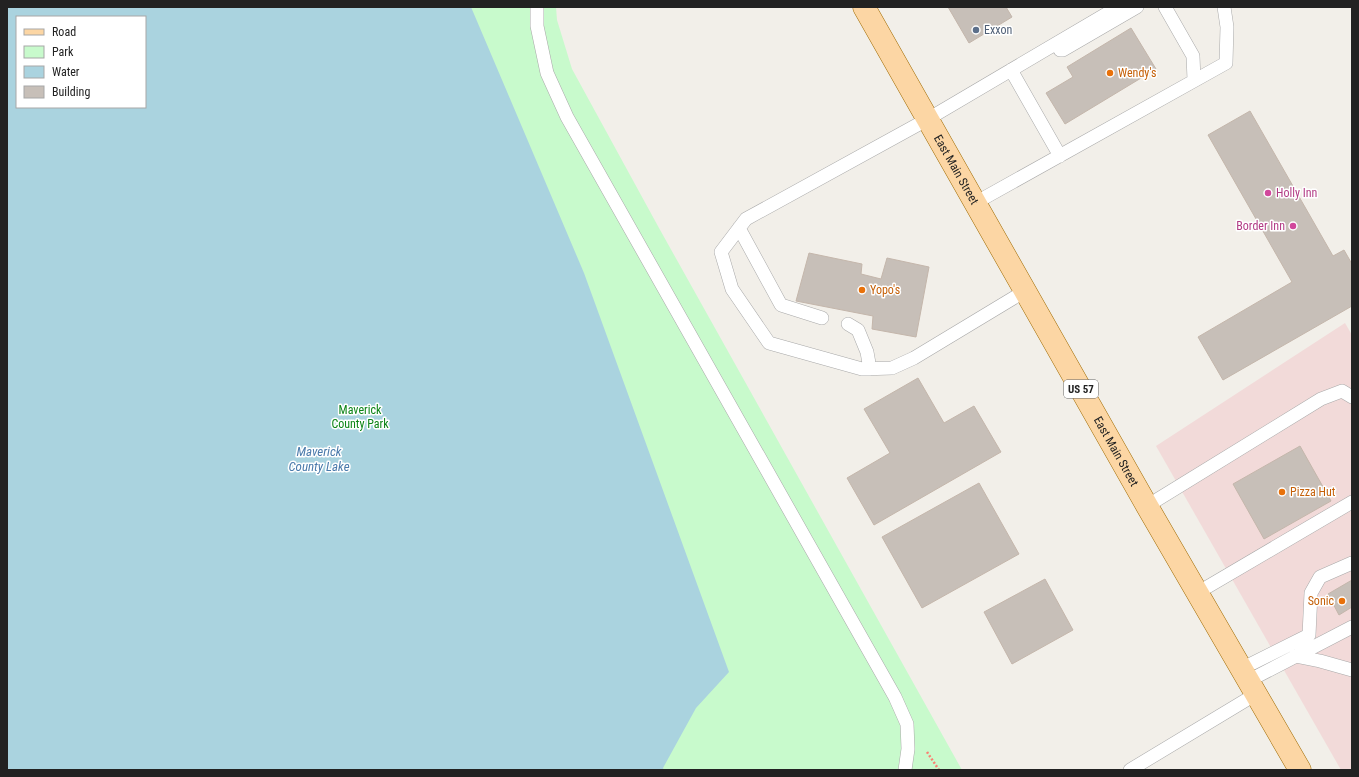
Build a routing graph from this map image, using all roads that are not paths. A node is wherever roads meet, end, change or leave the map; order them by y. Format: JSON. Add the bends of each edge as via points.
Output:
{"nodes":[{"id":1,"x":537,"y":7,"type":"edge"},
{"id":2,"x":864,"y":7,"type":"edge"},
{"id":3,"x":1118,"y":7,"type":"edge"},
{"id":4,"x":1137,"y":7,"type":"edge"},
{"id":5,"x":1165,"y":7,"type":"edge"},
{"id":6,"x":1224,"y":7,"type":"edge"},
{"id":7,"x":1041,"y":52,"type":"junction"},
{"id":8,"x":1010,"y":70,"type":"junction"},
{"id":9,"x":1194,"y":80,"type":"junction"},
{"id":10,"x":928,"y":119,"type":"junction"},
{"id":11,"x":1060,"y":156,"type":"junction"},
{"id":12,"x":975,"y":203,"type":"junction"},
{"id":13,"x":739,"y":228,"type":"junction"},
{"id":14,"x":1025,"y":291,"type":"junction"},
{"id":15,"x":822,"y":318,"type":"dead end"},
{"id":16,"x":848,"y":324,"type":"dead end"},
{"id":17,"x":870,"y":368,"type":"junction"},
{"id":18,"x":1352,"y":397,"type":"edge"},
{"id":19,"x":1352,"y":502,"type":"edge"},
{"id":20,"x":1147,"y":506,"type":"junction"},
{"id":21,"x":1352,"y":560,"type":"edge"},
{"id":22,"x":1352,"y":563,"type":"edge"},
{"id":23,"x":1320,"y":577,"type":"junction"},
{"id":24,"x":1198,"y":593,"type":"junction"},
{"id":25,"x":1352,"y":627,"type":"edge"},
{"id":26,"x":1295,"y":656,"type":"junction"},
{"id":27,"x":1352,"y":670,"type":"edge"},
{"id":28,"x":1248,"y":681,"type":"junction"},
{"id":29,"x":905,"y":770,"type":"edge"},
{"id":30,"x":1130,"y":770,"type":"edge"},
{"id":31,"x":1300,"y":770,"type":"edge"}],
"edges":[{"from":1,"to":29,"type":"lane","via":[[537,26],[547,73],[567,117],[895,697],[907,724],[908,749]]},
{"from":2,"to":10,"type":"main road","name":"East Main Street","number":"US 57"},
{"from":3,"to":7,"type":"lane"},
{"from":4,"to":7,"type":"lane","via":[[1063,50]]},
{"from":5,"to":9,"type":"lane","via":[[1193,56]]},
{"from":6,"to":9,"type":"lane","via":[[1227,27],[1226,63]]},
{"from":7,"to":8,"type":"lane"},
{"from":8,"to":10,"type":"lane"},
{"from":8,"to":11,"type":"lane"},
{"from":9,"to":11,"type":"lane"},
{"from":10,"to":12,"type":"main road","name":"East Main Street","number":"US 57"},
{"from":10,"to":13,"type":"lane","via":[[746,219]]},
{"from":11,"to":12,"type":"lane"},
{"from":12,"to":14,"type":"main road","name":"East Main Street","number":"US 57"},
{"from":13,"to":15,"type":"lane","via":[[781,305]]},
{"from":13,"to":17,"type":"lane","via":[[721,252],[732,289],[769,343],[862,369]]},
{"from":14,"to":17,"type":"lane","via":[[914,358],[892,368]]},
{"from":14,"to":20,"type":"main road","name":"East Main Street","number":"US 57"},
{"from":16,"to":17,"type":"lane","via":[[858,330]]},
{"from":18,"to":20,"type":"lane","via":[[1342,391],[1321,399]]},
{"from":19,"to":24,"type":"lane"},
{"from":20,"to":24,"type":"main road","name":"East Main Street","number":"US 57"},
{"from":21,"to":23,"type":"lane"},
{"from":22,"to":23,"type":"lane"},
{"from":23,"to":28,"type":"lane","via":[[1311,593],[1309,635]]},
{"from":24,"to":28,"type":"main road","name":"East Main Street","number":"US 57"},
{"from":25,"to":26,"type":"lane"},
{"from":26,"to":27,"type":"lane"},
{"from":26,"to":28,"type":"lane"},
{"from":28,"to":30,"type":"lane"},
{"from":28,"to":31,"type":"main road","name":"East Main Street","number":"US 57"}]}
